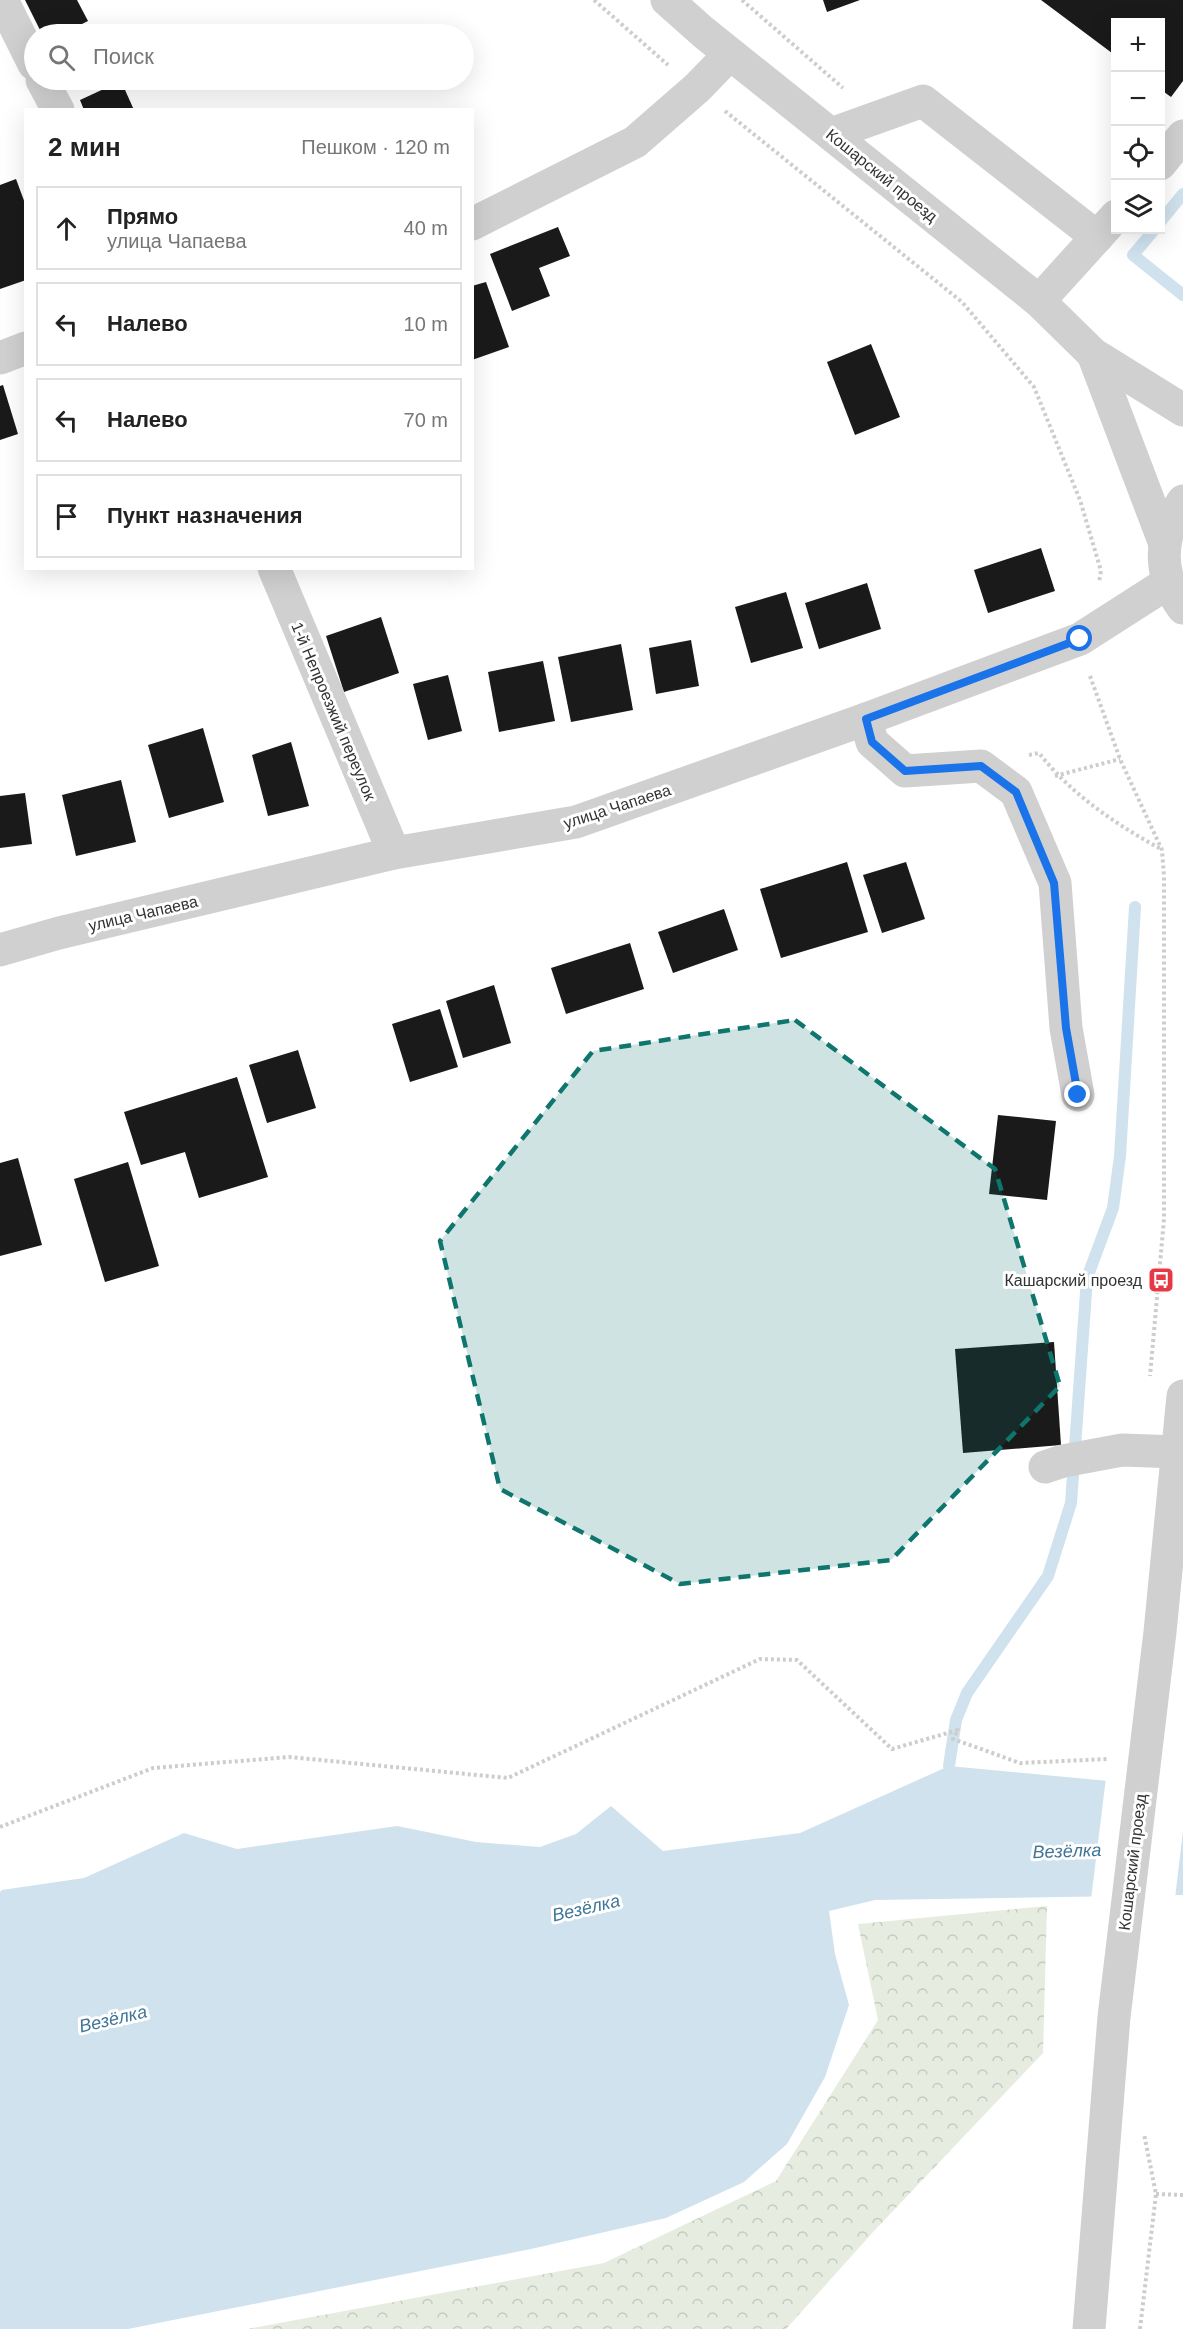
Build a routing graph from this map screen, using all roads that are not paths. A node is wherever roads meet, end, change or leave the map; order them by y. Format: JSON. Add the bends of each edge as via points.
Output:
{"nodes":[{"id":1,"x":2,"y":0,"type":"edge"},
{"id":2,"x":667,"y":0,"type":"edge"},
{"id":3,"x":24,"y":44,"type":"edge"},
{"id":4,"x":730,"y":54,"type":"junction"},
{"id":5,"x":47,"y":90,"type":"edge"},
{"id":6,"x":57,"y":108,"type":"edge"},
{"id":7,"x":831,"y":134,"type":"junction"},
{"id":8,"x":1183,"y":136,"type":"edge"},
{"id":9,"x":1165,"y":159,"type":"edge"},
{"id":10,"x":474,"y":223,"type":"edge"},
{"id":11,"x":1106,"y":226,"type":"edge"},
{"id":12,"x":1039,"y":301,"type":"junction"},
{"id":13,"x":24,"y":349,"type":"edge"},
{"id":14,"x":1093,"y":354,"type":"junction"},
{"id":15,"x":0,"y":357,"type":"edge"},
{"id":16,"x":1183,"y":410,"type":"edge"},
{"id":17,"x":1183,"y":501,"type":"edge"},
{"id":18,"x":1165,"y":544,"type":"junction"},
{"id":19,"x":275,"y":570,"type":"edge"},
{"id":20,"x":1176,"y":595,"type":"edge"},
{"id":21,"x":866,"y":719,"type":"junction"},
{"id":22,"x":394,"y":853,"type":"junction"},
{"id":23,"x":0,"y":950,"type":"edge"},
{"id":24,"x":1078,"y":1095,"type":"dead end"},
{"id":25,"x":1183,"y":1396,"type":"edge"},
{"id":26,"x":1178,"y":1452,"type":"junction"},
{"id":27,"x":1054,"y":1464,"type":"dead end"},
{"id":28,"x":1089,"y":2329,"type":"edge"}],
"edges":[{"from":1,"to":3,"type":"street"},
{"from":2,"to":4,"type":"street","name":"Кошарский проезд"},
{"from":4,"to":7,"type":"street","name":"Кошарский проезд"},
{"from":4,"to":10,"type":"street","via":[[635,142]]},
{"from":5,"to":6,"type":"street"},
{"from":7,"to":11,"type":"street","via":[[923,101]]},
{"from":7,"to":12,"type":"street","name":"Кошарский проезд"},
{"from":8,"to":9,"type":"street"},
{"from":11,"to":12,"type":"street"},
{"from":12,"to":14,"type":"street","name":"Кошарский проезд"},
{"from":13,"to":15,"type":"street"},
{"from":14,"to":16,"type":"street","name":"Кошарский проезд"},
{"from":14,"to":18,"type":"street","name":"Кошарский проезд"},
{"from":17,"to":18,"type":"street","via":[[1172,518]]},
{"from":18,"to":20,"type":"street","via":[[1164,563]]},
{"from":19,"to":22,"type":"street","name":"1-й Непроезжий переулок"},
{"from":20,"to":21,"type":"street","name":"улица Чапаева","via":[[1080,639]]},
{"from":21,"to":22,"type":"street","name":"улица Чапаева","via":[[576,822]]},
{"from":21,"to":24,"type":"street","via":[[872,742],[905,771],[981,766],[1016,792],[1054,883],[1066,1028]]},
{"from":22,"to":23,"type":"street","name":"улица Чапаева"},
{"from":25,"to":26,"type":"street","name":"Кошарский проезд"},
{"from":26,"to":27,"type":"street","via":[[1122,1450]]},
{"from":26,"to":28,"type":"street","name":"Кошарский проезд","via":[[1114,2017]]}]}
